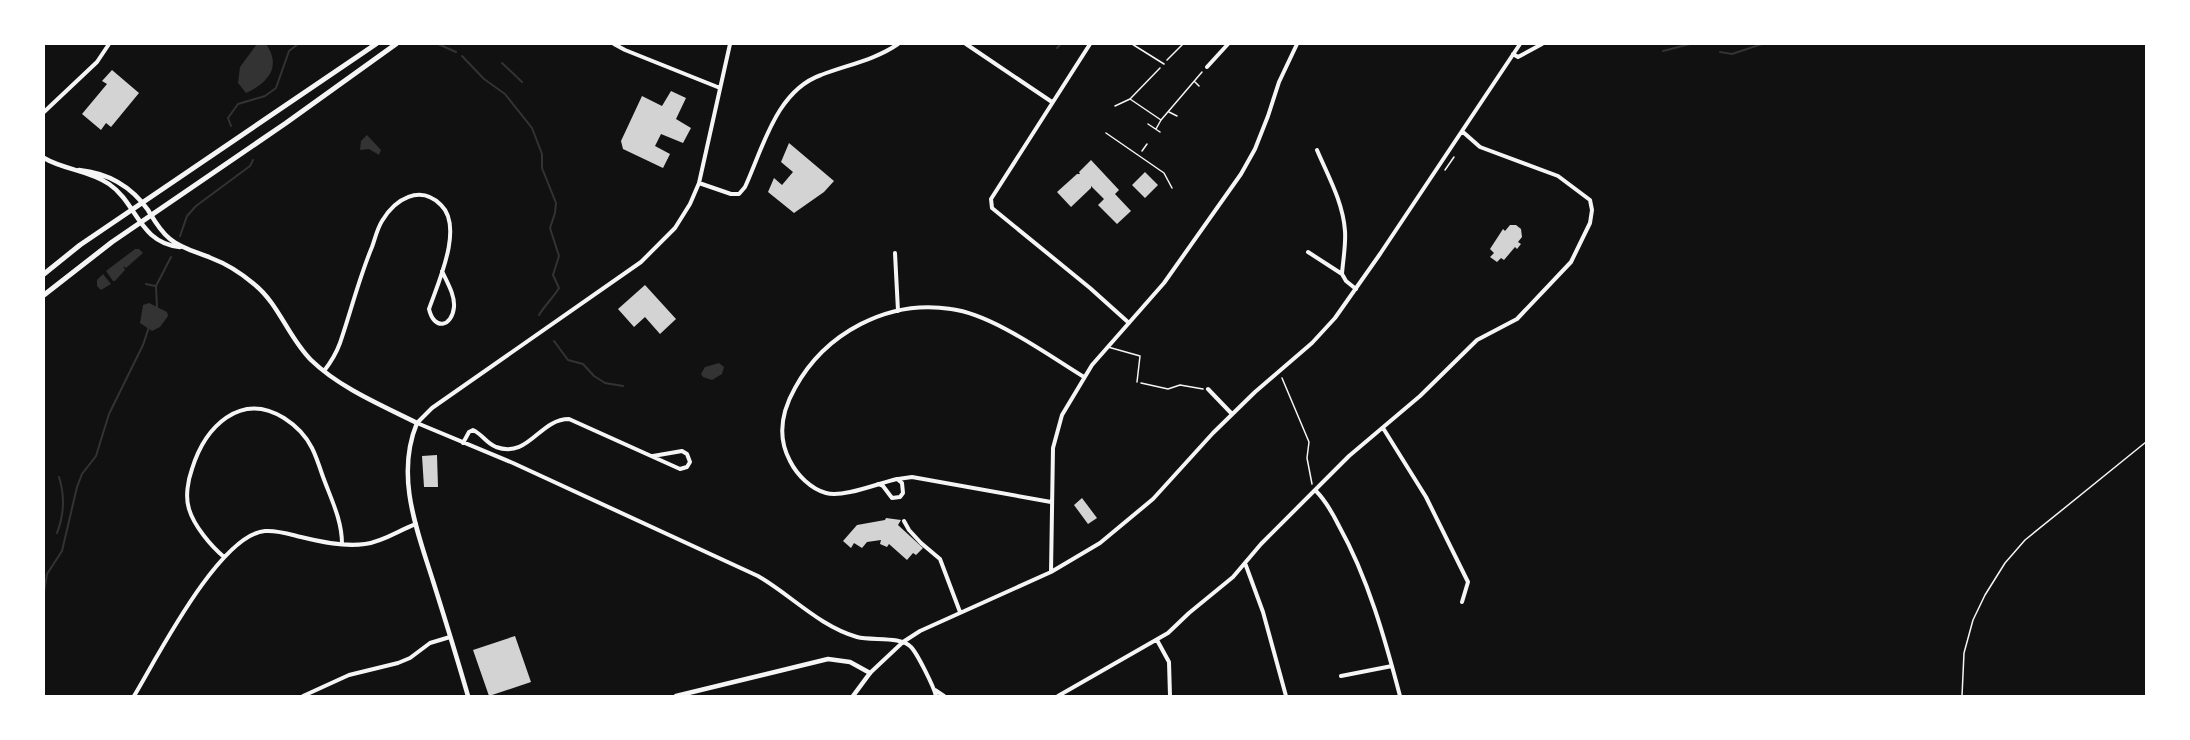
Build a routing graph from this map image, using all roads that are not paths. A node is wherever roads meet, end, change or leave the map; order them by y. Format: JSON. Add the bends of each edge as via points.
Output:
{"nodes":[{"id":1,"x":109,"y":44,"type":"edge"},
{"id":2,"x":376,"y":44,"type":"edge"},
{"id":3,"x":396,"y":44,"type":"edge"},
{"id":4,"x":614,"y":44,"type":"edge"},
{"id":5,"x":730,"y":44,"type":"edge"},
{"id":6,"x":898,"y":44,"type":"edge"},
{"id":7,"x":966,"y":44,"type":"edge"},
{"id":8,"x":1090,"y":44,"type":"edge"},
{"id":9,"x":1132,"y":44,"type":"edge"},
{"id":10,"x":1228,"y":44,"type":"edge"},
{"id":11,"x":1297,"y":44,"type":"edge"},
{"id":12,"x":1520,"y":44,"type":"edge"},
{"id":13,"x":1542,"y":44,"type":"edge"},
{"id":14,"x":1513,"y":54,"type":"junction"},
{"id":15,"x":1164,"y":64,"type":"road end"},
{"id":16,"x":1207,"y":67,"type":"road end"},
{"id":17,"x":720,"y":88,"type":"junction"},
{"id":18,"x":1052,"y":102,"type":"junction"},
{"id":19,"x":44,"y":112,"type":"edge"},
{"id":20,"x":1463,"y":132,"type":"junction"},
{"id":21,"x":1106,"y":133,"type":"dead end"},
{"id":22,"x":1317,"y":150,"type":"dead end"},
{"id":23,"x":44,"y":158,"type":"edge"},
{"id":24,"x":79,"y":170,"type":"junction"},
{"id":25,"x":699,"y":183,"type":"junction"},
{"id":26,"x":1172,"y":188,"type":"dead end"},
{"id":27,"x":142,"y":202,"type":"junction"},
{"id":28,"x":130,"y":210,"type":"junction"},
{"id":29,"x":151,"y":215,"type":"junction"},
{"id":30,"x":140,"y":223,"type":"junction"},
{"id":31,"x":183,"y":248,"type":"junction"},
{"id":32,"x":1308,"y":252,"type":"dead end"},
{"id":33,"x":895,"y":253,"type":"dead end"},
{"id":34,"x":442,"y":271,"type":"junction"},
{"id":35,"x":44,"y":274,"type":"edge"},
{"id":36,"x":1342,"y":274,"type":"junction"},
{"id":37,"x":1356,"y":289,"type":"junction"},
{"id":38,"x":44,"y":295,"type":"edge"},
{"id":39,"x":898,"y":310,"type":"junction"},
{"id":40,"x":1129,"y":323,"type":"junction"},
{"id":41,"x":1107,"y":347,"type":"junction"},
{"id":42,"x":324,"y":371,"type":"junction"},
{"id":43,"x":1084,"y":376,"type":"junction"},
{"id":44,"x":1137,"y":382,"type":"road end"},
{"id":45,"x":1208,"y":389,"type":"road end"},
{"id":46,"x":1232,"y":414,"type":"junction"},
{"id":47,"x":417,"y":423,"type":"junction"},
{"id":48,"x":1383,"y":428,"type":"junction"},
{"id":49,"x":463,"y":443,"type":"junction"},
{"id":50,"x":653,"y":456,"type":"junction"},
{"id":51,"x":897,"y":480,"type":"junction"},
{"id":52,"x":878,"y":484,"type":"junction"},
{"id":53,"x":1316,"y":491,"type":"junction"},
{"id":54,"x":1051,"y":502,"type":"junction"},
{"id":55,"x":904,"y":521,"type":"dead end"},
{"id":56,"x":416,"y":524,"type":"junction"},
{"id":57,"x":342,"y":544,"type":"junction"},
{"id":58,"x":224,"y":557,"type":"junction"},
{"id":59,"x":1245,"y":563,"type":"junction"},
{"id":60,"x":1051,"y":572,"type":"junction"},
{"id":61,"x":1462,"y":602,"type":"dead end"},
{"id":62,"x":960,"y":612,"type":"junction"},
{"id":63,"x":450,"y":636,"type":"junction"},
{"id":64,"x":1157,"y":640,"type":"junction"},
{"id":65,"x":903,"y":642,"type":"junction"},
{"id":66,"x":1392,"y":666,"type":"junction"},
{"id":67,"x":870,"y":673,"type":"junction"},
{"id":68,"x":1341,"y":676,"type":"dead end"},
{"id":69,"x":934,"y":689,"type":"junction"},
{"id":70,"x":134,"y":696,"type":"edge"},
{"id":71,"x":303,"y":696,"type":"edge"},
{"id":72,"x":468,"y":696,"type":"edge"},
{"id":73,"x":676,"y":696,"type":"edge"},
{"id":74,"x":853,"y":696,"type":"edge"},
{"id":75,"x":936,"y":696,"type":"edge"},
{"id":76,"x":944,"y":696,"type":"edge"},
{"id":77,"x":1058,"y":696,"type":"edge"},
{"id":78,"x":1170,"y":696,"type":"edge"},
{"id":79,"x":1286,"y":696,"type":"edge"},
{"id":80,"x":1400,"y":696,"type":"edge"}],
"edges":[{"from":1,"to":19,"type":"street","via":[[97,62]]},
{"from":2,"to":27,"type":"main road"},
{"from":3,"to":29,"type":"main road"},
{"from":4,"to":17,"type":"street"},
{"from":5,"to":17,"type":"street"},
{"from":6,"to":25,"type":"street","via":[[871,58],[817,76],[797,89],[778,114],[739,194]]},
{"from":7,"to":18,"type":"street"},
{"from":8,"to":18,"type":"street"},
{"from":9,"to":15,"type":"lane"},
{"from":10,"to":16,"type":"street"},
{"from":11,"to":40,"type":"street","via":[[1241,174],[1170,276]]},
{"from":12,"to":14,"type":"street"},
{"from":13,"to":14,"type":"street","via":[[1518,57]]},
{"from":14,"to":20,"type":"street"},
{"from":17,"to":25,"type":"street"},
{"from":18,"to":40,"type":"street","via":[[991,199],[992,207]]},
{"from":20,"to":37,"type":"street"},
{"from":20,"to":48,"type":"street","via":[[1480,147],[1558,176],[1578,190],[1590,200],[1590,223],[1571,262],[1517,319],[1477,340]]},
{"from":21,"to":26,"type":"lane","via":[[1164,173]]},
{"from":22,"to":36,"type":"street","via":[[1331,178],[1343,218]]},
{"from":23,"to":24,"type":"street"},
{"from":24,"to":27,"type":"street","via":[[104,174]]},
{"from":24,"to":28,"type":"street","via":[[110,184]]},
{"from":25,"to":47,"type":"street","via":[[675,228],[640,262],[432,408]]},
{"from":27,"to":28,"type":"main road"},
{"from":27,"to":29,"type":"street"},
{"from":28,"to":30,"type":"street"},
{"from":28,"to":35,"type":"main road"},
{"from":29,"to":30,"type":"main road"},
{"from":29,"to":31,"type":"street","via":[[166,236]]},
{"from":30,"to":31,"type":"street","via":[[159,241]]},
{"from":30,"to":38,"type":"main road"},
{"from":31,"to":42,"type":"street","via":[[227,264],[269,296],[299,345]]},
{"from":32,"to":36,"type":"street"},
{"from":33,"to":39,"type":"street"},
{"from":34,"to":34,"type":"street","via":[[429,309],[432,319],[443,324],[451,317],[454,299]]},
{"from":34,"to":42,"type":"street","via":[[451,236],[450,218],[441,205],[425,194],[408,196],[381,222],[340,344]]},
{"from":36,"to":37,"type":"street"},
{"from":37,"to":46,"type":"street","via":[[1312,343]]},
{"from":39,"to":43,"type":"street","via":[[958,310],[1008,331]]},
{"from":39,"to":52,"type":"street","via":[[846,332],[816,357],[788,401],[783,419],[784,451],[801,477],[813,486],[837,494]]},
{"from":40,"to":41,"type":"street"},
{"from":41,"to":43,"type":"street"},
{"from":41,"to":44,"type":"lane","via":[[1140,356]]},
{"from":42,"to":47,"type":"street"},
{"from":43,"to":54,"type":"street","via":[[1062,415],[1053,447]]},
{"from":45,"to":46,"type":"street"},
{"from":46,"to":60,"type":"street","via":[[1140,511],[1100,543]]},
{"from":47,"to":49,"type":"street"},
{"from":47,"to":56,"type":"street","via":[[411,436],[407,476]]},
{"from":48,"to":53,"type":"street"},
{"from":48,"to":61,"type":"street","via":[[1426,497],[1468,582]]},
{"from":49,"to":50,"type":"street","via":[[473,430],[496,447],[518,448],[550,423],[569,419]]},
{"from":49,"to":65,"type":"street","via":[[758,576],[805,609],[855,636]]},
{"from":50,"to":50,"type":"street","via":[[680,469],[690,462],[682,451]]},
{"from":51,"to":52,"type":"street"},
{"from":51,"to":52,"type":"street","via":[[902,483],[903,493],[896,499]]},
{"from":51,"to":54,"type":"street","via":[[912,477]]},
{"from":53,"to":59,"type":"street"},
{"from":53,"to":66,"type":"street","via":[[1352,549]]},
{"from":54,"to":60,"type":"street"},
{"from":55,"to":62,"type":"street","via":[[940,559]]},
{"from":56,"to":57,"type":"street","via":[[364,545]]},
{"from":56,"to":63,"type":"street"},
{"from":57,"to":58,"type":"street","via":[[264,531],[252,534]]},
{"from":57,"to":58,"type":"street","via":[[342,528],[307,440],[277,414],[243,409],[222,419],[209,434],[195,460],[187,495],[193,519]]},
{"from":58,"to":70,"type":"street","via":[[198,590]]},
{"from":59,"to":64,"type":"street","via":[[1221,588]]},
{"from":59,"to":79,"type":"street"},
{"from":60,"to":62,"type":"street"},
{"from":62,"to":65,"type":"street"},
{"from":63,"to":71,"type":"street","via":[[430,643],[411,658],[349,675]]},
{"from":63,"to":72,"type":"street"},
{"from":64,"to":77,"type":"street"},
{"from":64,"to":78,"type":"street","via":[[1168,662]]},
{"from":65,"to":67,"type":"street"},
{"from":65,"to":69,"type":"street","via":[[910,646]]},
{"from":66,"to":68,"type":"street"},
{"from":66,"to":80,"type":"street"},
{"from":67,"to":73,"type":"street","via":[[850,662],[828,659]]},
{"from":67,"to":74,"type":"street"},
{"from":69,"to":75,"type":"street"},
{"from":69,"to":76,"type":"street"}]}
